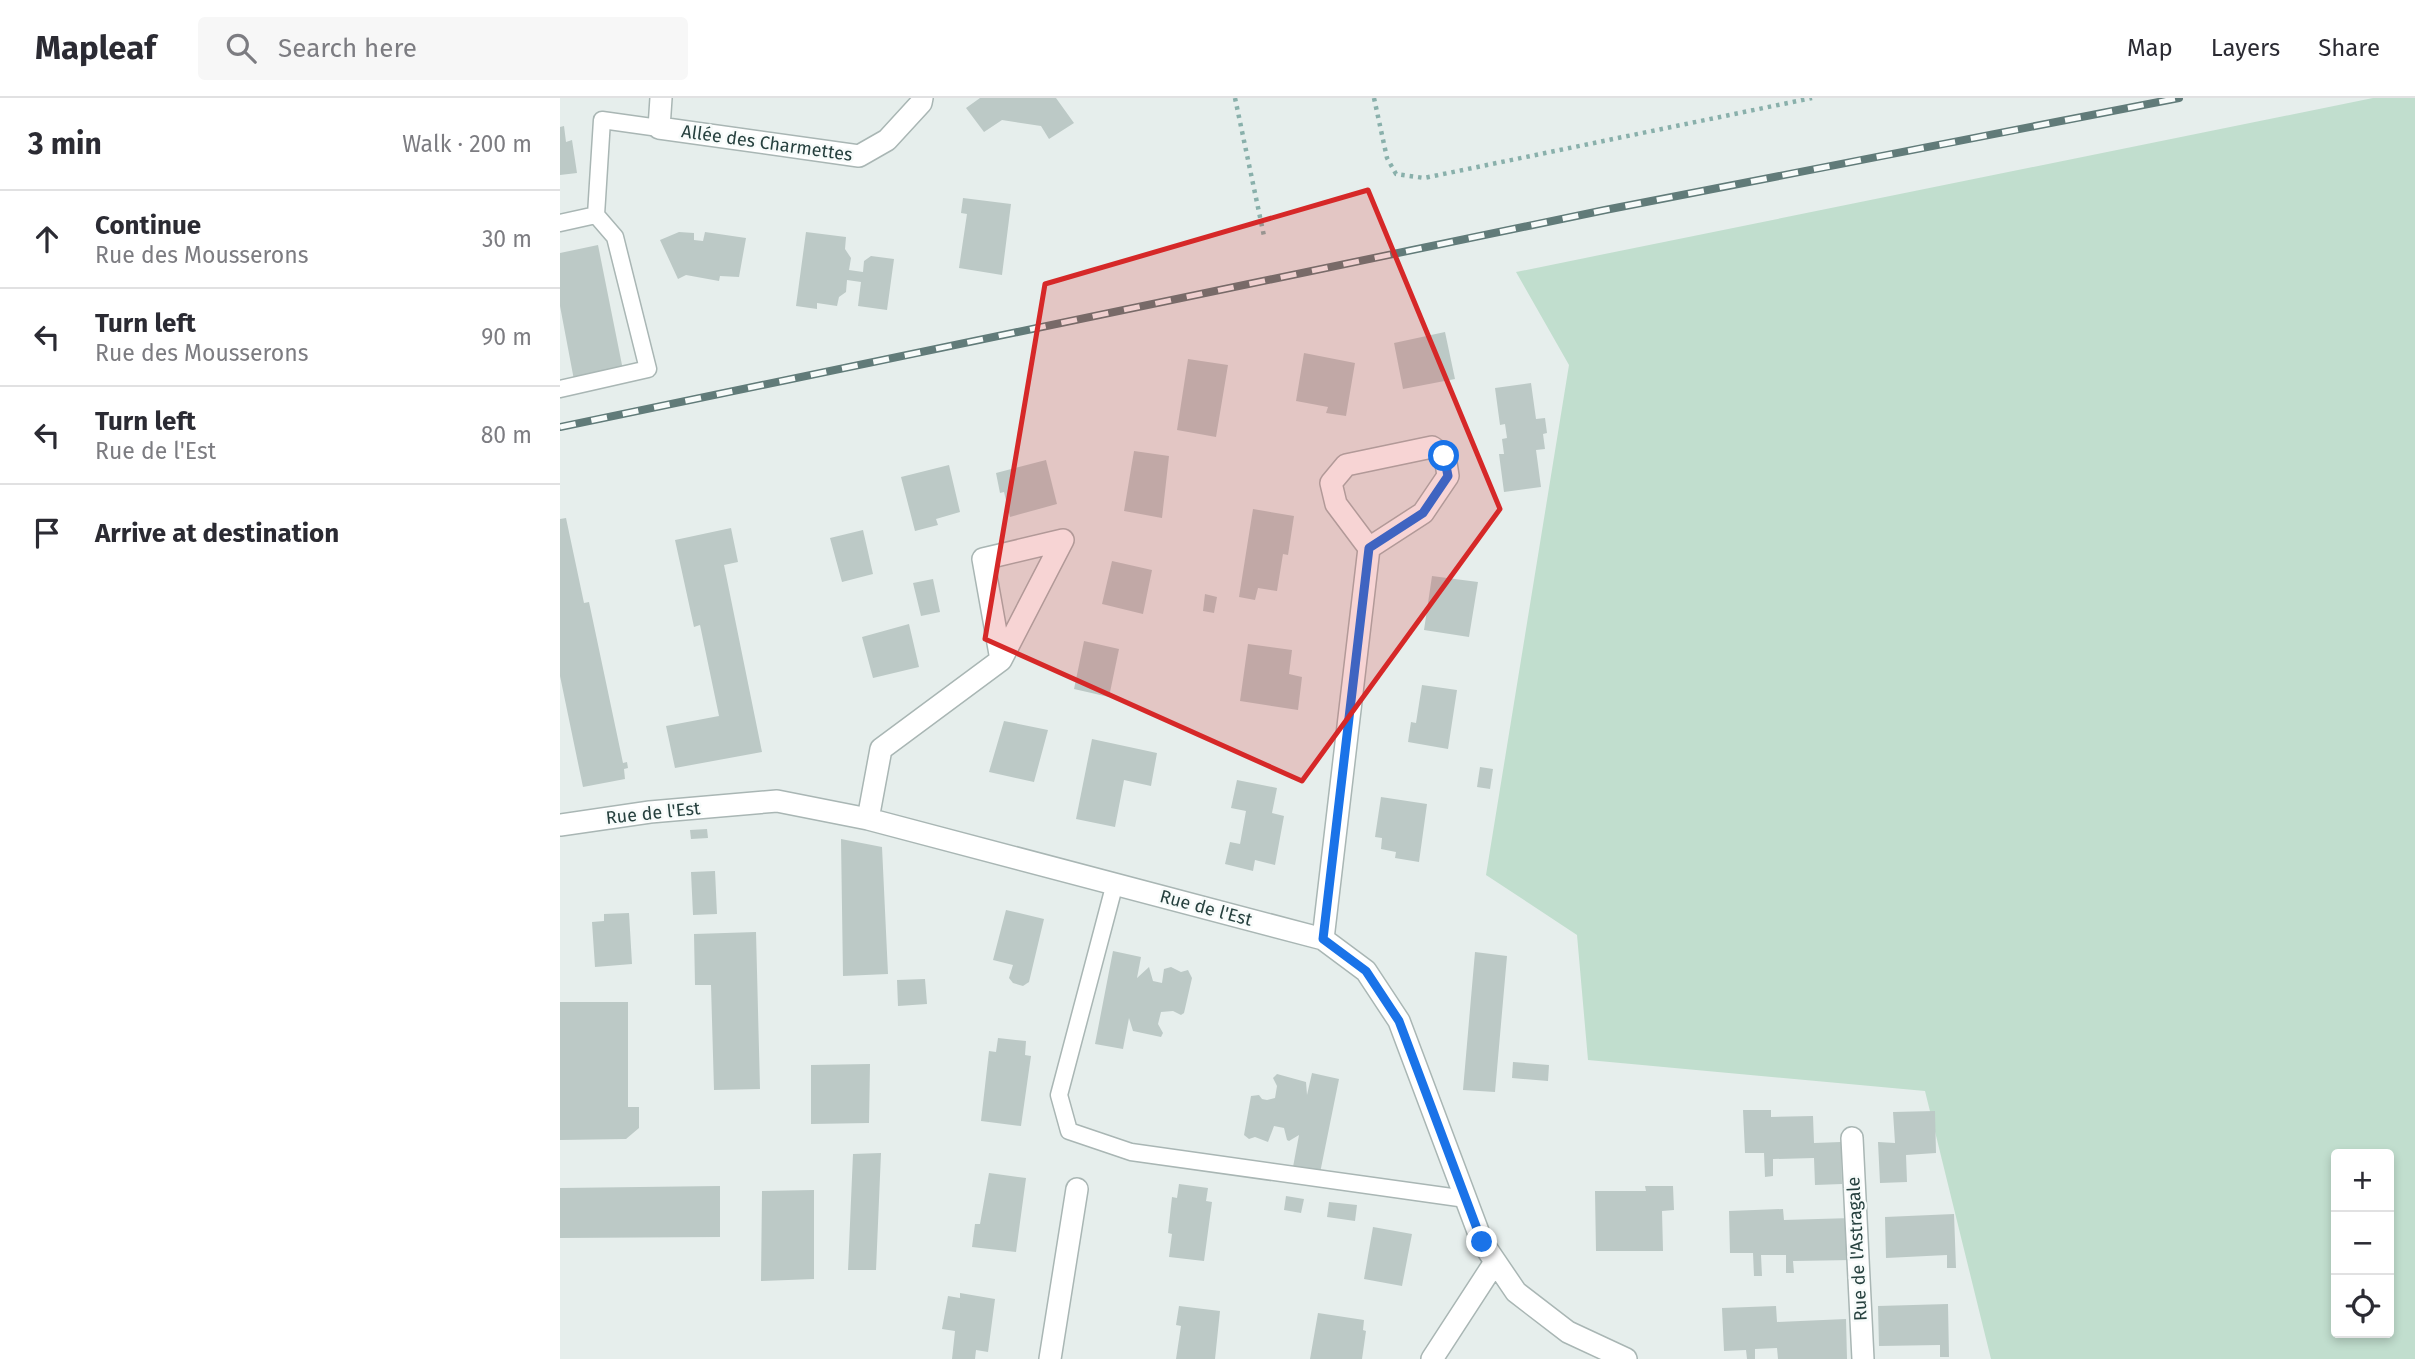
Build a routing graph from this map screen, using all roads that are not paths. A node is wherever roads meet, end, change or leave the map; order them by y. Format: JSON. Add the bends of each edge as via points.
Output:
{"nodes":[{"id":1,"x":661,"y":98,"type":"edge"},
{"id":2,"x":922,"y":98,"type":"edge"},
{"id":3,"x":659,"y":128,"type":"junction"},
{"id":4,"x":596,"y":215,"type":"junction"},
{"id":5,"x":560,"y":223,"type":"edge"},
{"id":6,"x":560,"y":389,"type":"edge"},
{"id":7,"x":1369,"y":548,"type":"junction"},
{"id":8,"x":1001,"y":660,"type":"junction"},
{"id":9,"x":868,"y":819,"type":"junction"},
{"id":10,"x":560,"y":825,"type":"edge"},
{"id":11,"x":1115,"y":883,"type":"junction"},
{"id":12,"x":1323,"y":939,"type":"junction"},
{"id":13,"x":1852,"y":1138,"type":"dead end"},
{"id":14,"x":1077,"y":1189,"type":"dead end"},
{"id":15,"x":1466,"y":1199,"type":"junction"},
{"id":16,"x":1495,"y":1262,"type":"junction"},
{"id":17,"x":1050,"y":1359,"type":"edge"},
{"id":18,"x":1432,"y":1359,"type":"edge"},
{"id":19,"x":1626,"y":1359,"type":"edge"},
{"id":20,"x":1863,"y":1359,"type":"edge"}],
"edges":[{"from":1,"to":3,"type":"street","name":"Allée des Charmettes"},
{"from":2,"to":3,"type":"street","name":"Allée des Charmettes","via":[[887,140],[859,156]]},
{"from":3,"to":4,"type":"lane","via":[[602,120]]},
{"from":4,"to":5,"type":"lane"},
{"from":4,"to":6,"type":"lane","via":[[615,237],[648,369]]},
{"from":7,"to":7,"type":"street","via":[[1423,513],[1448,476],[1444,456],[1432,447],[1346,465],[1331,484],[1336,504]]},
{"from":7,"to":12,"type":"street"},
{"from":8,"to":8,"type":"street","via":[[1026,612],[1063,540],[983,559]]},
{"from":8,"to":9,"type":"street","via":[[881,748]]},
{"from":9,"to":10,"type":"street","name":"Rue de l'Est","via":[[777,802]]},
{"from":9,"to":11,"type":"street","name":"Rue de l'Est"},
{"from":11,"to":12,"type":"street","name":"Rue de l'Est"},
{"from":11,"to":15,"type":"lane","via":[[1059,1095],[1069,1131],[1131,1152]]},
{"from":12,"to":15,"type":"street","name":"Rue de l'Est","via":[[1366,971],[1399,1021]]},
{"from":13,"to":20,"type":"street","name":"Rue de l'Astragale"},
{"from":14,"to":17,"type":"street"},
{"from":15,"to":16,"type":"street","name":"Rue de l'Est"},
{"from":16,"to":18,"type":"street"},
{"from":16,"to":19,"type":"street","name":"Rue de l'Est","via":[[1516,1292],[1568,1332]]}]}
